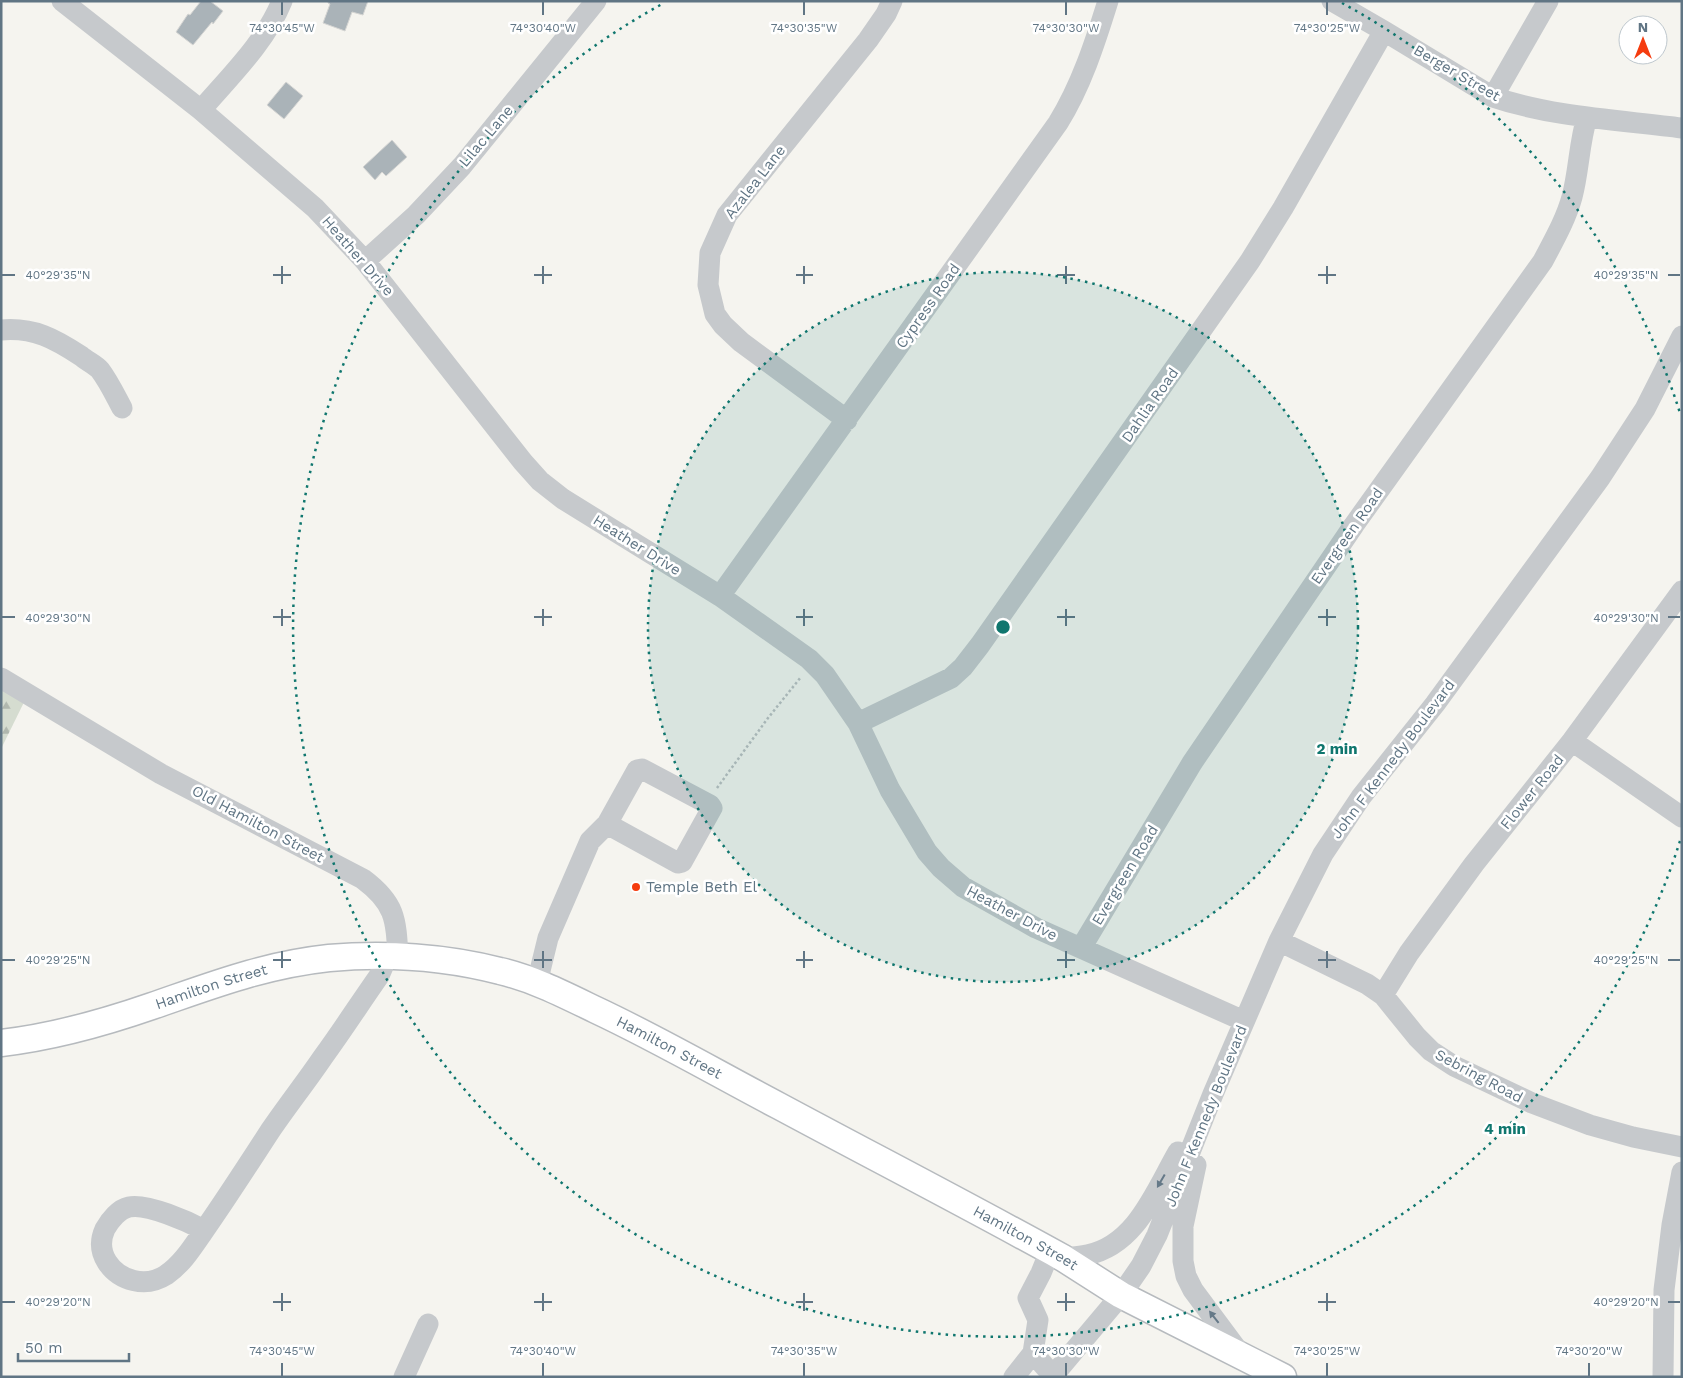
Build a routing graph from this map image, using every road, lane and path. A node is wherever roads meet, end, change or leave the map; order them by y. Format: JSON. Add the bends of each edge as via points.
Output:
{"nodes":[{"id":1,"x":62,"y":1,"type":"edge"},
{"id":2,"x":282,"y":1,"type":"edge"},
{"id":3,"x":596,"y":1,"type":"edge"},
{"id":4,"x":892,"y":1,"type":"edge"},
{"id":5,"x":1108,"y":1,"type":"edge"},
{"id":6,"x":1332,"y":1,"type":"edge"},
{"id":7,"x":1548,"y":1,"type":"edge"},
{"id":8,"x":1384,"y":31,"type":"junction"},
{"id":9,"x":1493,"y":97,"type":"junction"},
{"id":10,"x":201,"y":110,"type":"junction"},
{"id":11,"x":1587,"y":117,"type":"junction"},
{"id":12,"x":1682,"y":128,"type":"edge"},
{"id":13,"x":365,"y":261,"type":"junction"},
{"id":14,"x":1,"y":330,"type":"edge"},
{"id":15,"x":1682,"y":336,"type":"edge"},
{"id":16,"x":122,"y":408,"type":"dead end"},
{"id":17,"x":847,"y":420,"type":"junction"},
{"id":18,"x":1682,"y":591,"type":"edge"},
{"id":19,"x":720,"y":596,"type":"junction"},
{"id":20,"x":802,"y":676,"type":"dead end"},
{"id":21,"x":1,"y":678,"type":"edge"},
{"id":22,"x":858,"y":723,"type":"junction"},
{"id":23,"x":1572,"y":741,"type":"junction"},
{"id":24,"x":706,"y":803,"type":"junction"},
{"id":25,"x":1682,"y":817,"type":"edge"},
{"id":26,"x":607,"y":824,"type":"junction"},
{"id":27,"x":1279,"y":941,"type":"junction"},
{"id":28,"x":1081,"y":948,"type":"junction"},
{"id":29,"x":392,"y":957,"type":"junction"},
{"id":30,"x":537,"y":983,"type":"junction"},
{"id":31,"x":1383,"y":995,"type":"junction"},
{"id":32,"x":1244,"y":1021,"type":"junction"},
{"id":33,"x":1,"y":1043,"type":"edge"},
{"id":34,"x":1213,"y":1094,"type":"junction"},
{"id":35,"x":1682,"y":1147,"type":"edge"},
{"id":36,"x":1682,"y":1172,"type":"edge"},
{"id":37,"x":204,"y":1230,"type":"junction"},
{"id":38,"x":1057,"y":1254,"type":"junction"},
{"id":39,"x":1121,"y":1295,"type":"junction"},
{"id":40,"x":428,"y":1324,"type":"dead end"},
{"id":41,"x":1033,"y":1353,"type":"junction"},
{"id":42,"x":1242,"y":1356,"type":"junction"},
{"id":43,"x":1053,"y":1376,"type":"edge"},
{"id":44,"x":404,"y":1377,"type":"edge"},
{"id":45,"x":1014,"y":1377,"type":"edge"},
{"id":46,"x":1283,"y":1377,"type":"edge"},
{"id":47,"x":1663,"y":1377,"type":"edge"}],
"edges":[{"from":1,"to":10,"type":"street","name":"Heather Drive"},
{"from":2,"to":10,"type":"street","via":[[260,41]]},
{"from":3,"to":13,"type":"street","name":"Lilac Lane","via":[[462,166],[416,215]]},
{"from":4,"to":17,"type":"street","name":"Azalea Lane","via":[[868,40],[727,215],[710,252],[708,285],[715,314],[723,325],[740,342]]},
{"from":5,"to":17,"type":"street","name":"Cypress Road","via":[[1072,101]]},
{"from":6,"to":8,"type":"street","name":"Berger Street"},
{"from":7,"to":9,"type":"street"},
{"from":8,"to":9,"type":"street","name":"Berger Street"},
{"from":8,"to":22,"type":"street","name":"Dahlia Road","via":[[1250,261],[980,645],[951,678]]},
{"from":9,"to":11,"type":"street","name":"Berger Street","via":[[1512,104]]},
{"from":10,"to":13,"type":"street","name":"Heather Drive","via":[[316,208]]},
{"from":11,"to":12,"type":"street","name":"Berger Street"},
{"from":11,"to":28,"type":"street","name":"Evergreen Road","via":[[1572,198],[1543,261],[1354,525],[1197,754]]},
{"from":13,"to":19,"type":"street","name":"Heather Drive","via":[[540,481]]},
{"from":14,"to":16,"type":"street","via":[[36,332],[57,340],[99,368]]},
{"from":15,"to":27,"type":"street","name":"John F Kennedy Boulevard","via":[[1645,409],[1600,478],[1435,704],[1361,797],[1328,846]]},
{"from":17,"to":19,"type":"street","name":"Cypress Road"},
{"from":18,"to":23,"type":"street","name":"Flower Road"},
{"from":19,"to":22,"type":"street","name":"Heather Drive","via":[[809,659]]},
{"from":20,"to":24,"type":"path"},
{"from":21,"to":29,"type":"street","name":"Old Hamilton Street","via":[[161,774],[363,879],[387,901],[397,928]]},
{"from":22,"to":28,"type":"street","name":"Heather Drive","via":[[890,790],[927,852],[942,868],[963,888],[1036,928]]},
{"from":23,"to":25,"type":"street"},
{"from":23,"to":31,"type":"street","name":"Flower Road","via":[[1474,864]]},
{"from":24,"to":26,"type":"street","via":[[642,769],[637,770]]},
{"from":24,"to":26,"type":"street","via":[[712,808],[682,862],[678,863]]},
{"from":26,"to":30,"type":"street","via":[[590,841],[548,938]]},
{"from":27,"to":31,"type":"street","name":"Sebring Road"},
{"from":27,"to":32,"type":"street","name":"John F Kennedy Boulevard"},
{"from":28,"to":32,"type":"street","name":"Heather Drive"},
{"from":29,"to":30,"type":"main road","name":"Hamilton Street","via":[[484,968]]},
{"from":29,"to":33,"type":"main road","name":"Hamilton Street","via":[[330,958],[266,968],[88,1026]]},
{"from":29,"to":37,"type":"street"},
{"from":30,"to":38,"type":"main road","name":"Hamilton Street","via":[[620,1021]]},
{"from":31,"to":35,"type":"street","name":"Sebring Road","via":[[1431,1051],[1454,1066],[1532,1103],[1590,1125]]},
{"from":32,"to":34,"type":"street","name":"John F Kennedy Boulevard"},
{"from":34,"to":38,"type":"street","one_way":true,"via":[[1146,1211],[1131,1230],[1108,1247],[1087,1256]]},
{"from":34,"to":39,"type":"street","name":"John F Kennedy Boulevard","via":[[1157,1236]]},
{"from":42,"to":34,"type":"street","one_way":true,"via":[[1193,1290],[1183,1261],[1183,1226]]},
{"from":36,"to":47,"type":"street","via":[[1664,1290]]},
{"from":37,"to":37,"type":"street","via":[[181,1263],[165,1276],[152,1281],[129,1280],[120,1275],[106,1261],[101,1248],[109,1223],[129,1207],[145,1207],[188,1221]]},
{"from":38,"to":39,"type":"main road","name":"Hamilton Street"},
{"from":38,"to":41,"type":"street","via":[[1041,1273],[1028,1298],[1038,1320]]},
{"from":39,"to":42,"type":"main road","name":"Hamilton Street"},
{"from":39,"to":43,"type":"street","name":"John F Kennedy Boulevard"},
{"from":40,"to":44,"type":"street"},
{"from":41,"to":43,"type":"street"},
{"from":41,"to":45,"type":"street"},
{"from":42,"to":46,"type":"main road","name":"Hamilton Street"}]}
